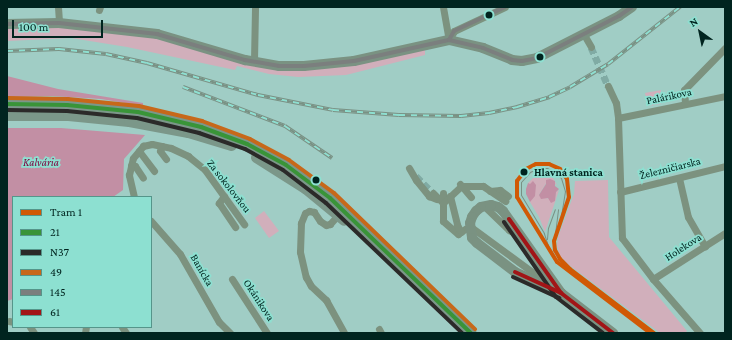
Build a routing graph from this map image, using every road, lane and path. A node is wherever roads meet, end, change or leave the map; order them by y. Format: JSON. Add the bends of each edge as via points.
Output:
{"nodes":[{"id":1,"x":58,"y":7,"type":"edge"},
{"id":2,"x":255,"y":7,"type":"edge"},
{"id":3,"x":443,"y":7,"type":"edge"},
{"id":4,"x":505,"y":7,"type":"edge"},
{"id":5,"x":632,"y":7,"type":"edge"},
{"id":6,"x":59,"y":23,"type":"junction"},
{"id":7,"x":7,"y":24,"type":"edge"},
{"id":8,"x":584,"y":34,"type":"junction"},
{"id":9,"x":449,"y":40,"type":"junction"},
{"id":10,"x":591,"y":47,"type":"tunnel mouth"},
{"id":11,"x":725,"y":48,"type":"edge"},
{"id":12,"x":254,"y":61,"type":"junction"},
{"id":13,"x":608,"y":86,"type":"tunnel mouth"},
{"id":14,"x":725,"y":96,"type":"edge"},
{"id":15,"x":7,"y":104,"type":"edge"},
{"id":16,"x":685,"y":104,"type":"junction"},
{"id":17,"x":7,"y":114,"type":"edge"},
{"id":18,"x":618,"y":118,"type":"junction"},
{"id":19,"x":162,"y":146,"type":"junction"},
{"id":20,"x":139,"y":151,"type":"junction"},
{"id":21,"x":166,"y":159,"type":"dead end"},
{"id":22,"x":132,"y":161,"type":"junction"},
{"id":23,"x":725,"y":166,"type":"edge"},
{"id":24,"x":154,"y":171,"type":"dead end"},
{"id":25,"x":413,"y":171,"type":"dead end"},
{"id":26,"x":143,"y":178,"type":"dead end"},
{"id":27,"x":679,"y":178,"type":"junction"},
{"id":28,"x":462,"y":183,"type":"junction"},
{"id":29,"x":620,"y":192,"type":"junction"},
{"id":30,"x":433,"y":193,"type":"tunnel mouth"},
{"id":31,"x":443,"y":193,"type":"dead end"},
{"id":32,"x":134,"y":196,"type":"edge"},
{"id":33,"x":224,"y":196,"type":"junction"},
{"id":34,"x":450,"y":196,"type":"junction"},
{"id":35,"x":471,"y":197,"type":"dead end"},
{"id":36,"x":507,"y":198,"type":"dead end"},
{"id":37,"x":443,"y":203,"type":"junction"},
{"id":38,"x":338,"y":215,"type":"junction"},
{"id":39,"x":152,"y":222,"type":"edge"},
{"id":40,"x":244,"y":224,"type":"dead end"},
{"id":41,"x":235,"y":227,"type":"dead end"},
{"id":42,"x":466,"y":229,"type":"junction"},
{"id":43,"x":725,"y":233,"type":"edge"},
{"id":44,"x":705,"y":246,"type":"junction"},
{"id":45,"x":232,"y":279,"type":"dead end"},
{"id":46,"x":654,"y":279,"type":"junction"},
{"id":47,"x":561,"y":294,"type":"junction"},
{"id":48,"x":344,"y":332,"type":"dead end"},
{"id":49,"x":230,"y":333,"type":"edge"},
{"id":50,"x":267,"y":333,"type":"edge"},
{"id":51,"x":460,"y":333,"type":"edge"},
{"id":52,"x":471,"y":333,"type":"edge"},
{"id":53,"x":613,"y":333,"type":"edge"},
{"id":54,"x":700,"y":333,"type":"edge"}],
"edges":[{"from":1,"to":6,"type":"street"},
{"from":2,"to":12,"type":"street"},
{"from":3,"to":9,"type":"street"},
{"from":4,"to":9,"type":"street","via":[[454,31]]},
{"from":5,"to":8,"type":"street"},
{"from":6,"to":7,"type":"street"},
{"from":6,"to":12,"type":"street","via":[[157,34]]},
{"from":8,"to":9,"type":"street","via":[[537,58],[525,61],[512,60],[483,48]]},
{"from":8,"to":10,"type":"street"},
{"from":9,"to":12,"type":"street","via":[[369,59],[340,63],[292,66]]},
{"from":11,"to":16,"type":"street","via":[[684,90]]},
{"from":13,"to":18,"type":"street","via":[[616,103]]},
{"from":14,"to":16,"type":"street","name":"Palárikova"},
{"from":15,"to":52,"type":"main road","via":[[93,106],[138,112],[201,127],[247,144],[286,165],[330,198]]},
{"from":16,"to":18,"type":"street","name":"Palárikova"},
{"from":17,"to":38,"type":"main road","via":[[110,119],[168,128],[216,140],[243,150],[276,169]]},
{"from":18,"to":29,"type":"street"},
{"from":19,"to":20,"type":"street","name":"Za sokolovňou","via":[[152,144],[143,146]]},
{"from":19,"to":21,"type":"street","via":[[160,151]]},
{"from":19,"to":33,"type":"street","name":"Za sokolovňou","via":[[180,152],[196,162]]},
{"from":20,"to":22,"type":"street","name":"Za sokolovňou"},
{"from":20,"to":24,"type":"street"},
{"from":22,"to":26,"type":"street"},
{"from":22,"to":32,"type":"street","via":[[130,182]]},
{"from":23,"to":27,"type":"street","name":"Železničiarska"},
{"from":25,"to":37,"type":"street","via":[[416,180],[429,196]]},
{"from":27,"to":29,"type":"street","name":"Železničiarska"},
{"from":27,"to":44,"type":"street","via":[[688,217]]},
{"from":28,"to":34,"type":"street"},
{"from":28,"to":35,"type":"street"},
{"from":28,"to":36,"type":"street","via":[[483,186],[488,191]]},
{"from":29,"to":46,"type":"street","via":[[622,238]]},
{"from":30,"to":37,"type":"street"},
{"from":31,"to":37,"type":"street"},
{"from":33,"to":40,"type":"street","name":"Za sokolovňou"},
{"from":33,"to":41,"type":"street","via":[[219,203]]},
{"from":34,"to":37,"type":"street"},
{"from":34,"to":42,"type":"street","via":[[457,225]]},
{"from":37,"to":42,"type":"street","via":[[443,220],[458,234]]},
{"from":38,"to":48,"type":"street","via":[[326,225],[314,212],[305,213],[301,223],[300,252],[306,277],[311,286],[326,300]]},
{"from":38,"to":51,"type":"main road","via":[[375,248]]},
{"from":39,"to":49,"type":"street","name":"Banícka","via":[[180,254],[219,322]]},
{"from":42,"to":47,"type":"street","via":[[474,241],[515,272]]},
{"from":42,"to":47,"type":"street","via":[[478,209],[484,206],[495,206],[500,209]]},
{"from":43,"to":44,"type":"street","name":"Holekova"},
{"from":44,"to":46,"type":"street","name":"Holekova"},
{"from":45,"to":50,"type":"street","name":"Okánikova"},
{"from":46,"to":54,"type":"street"},
{"from":47,"to":53,"type":"street"}]}
